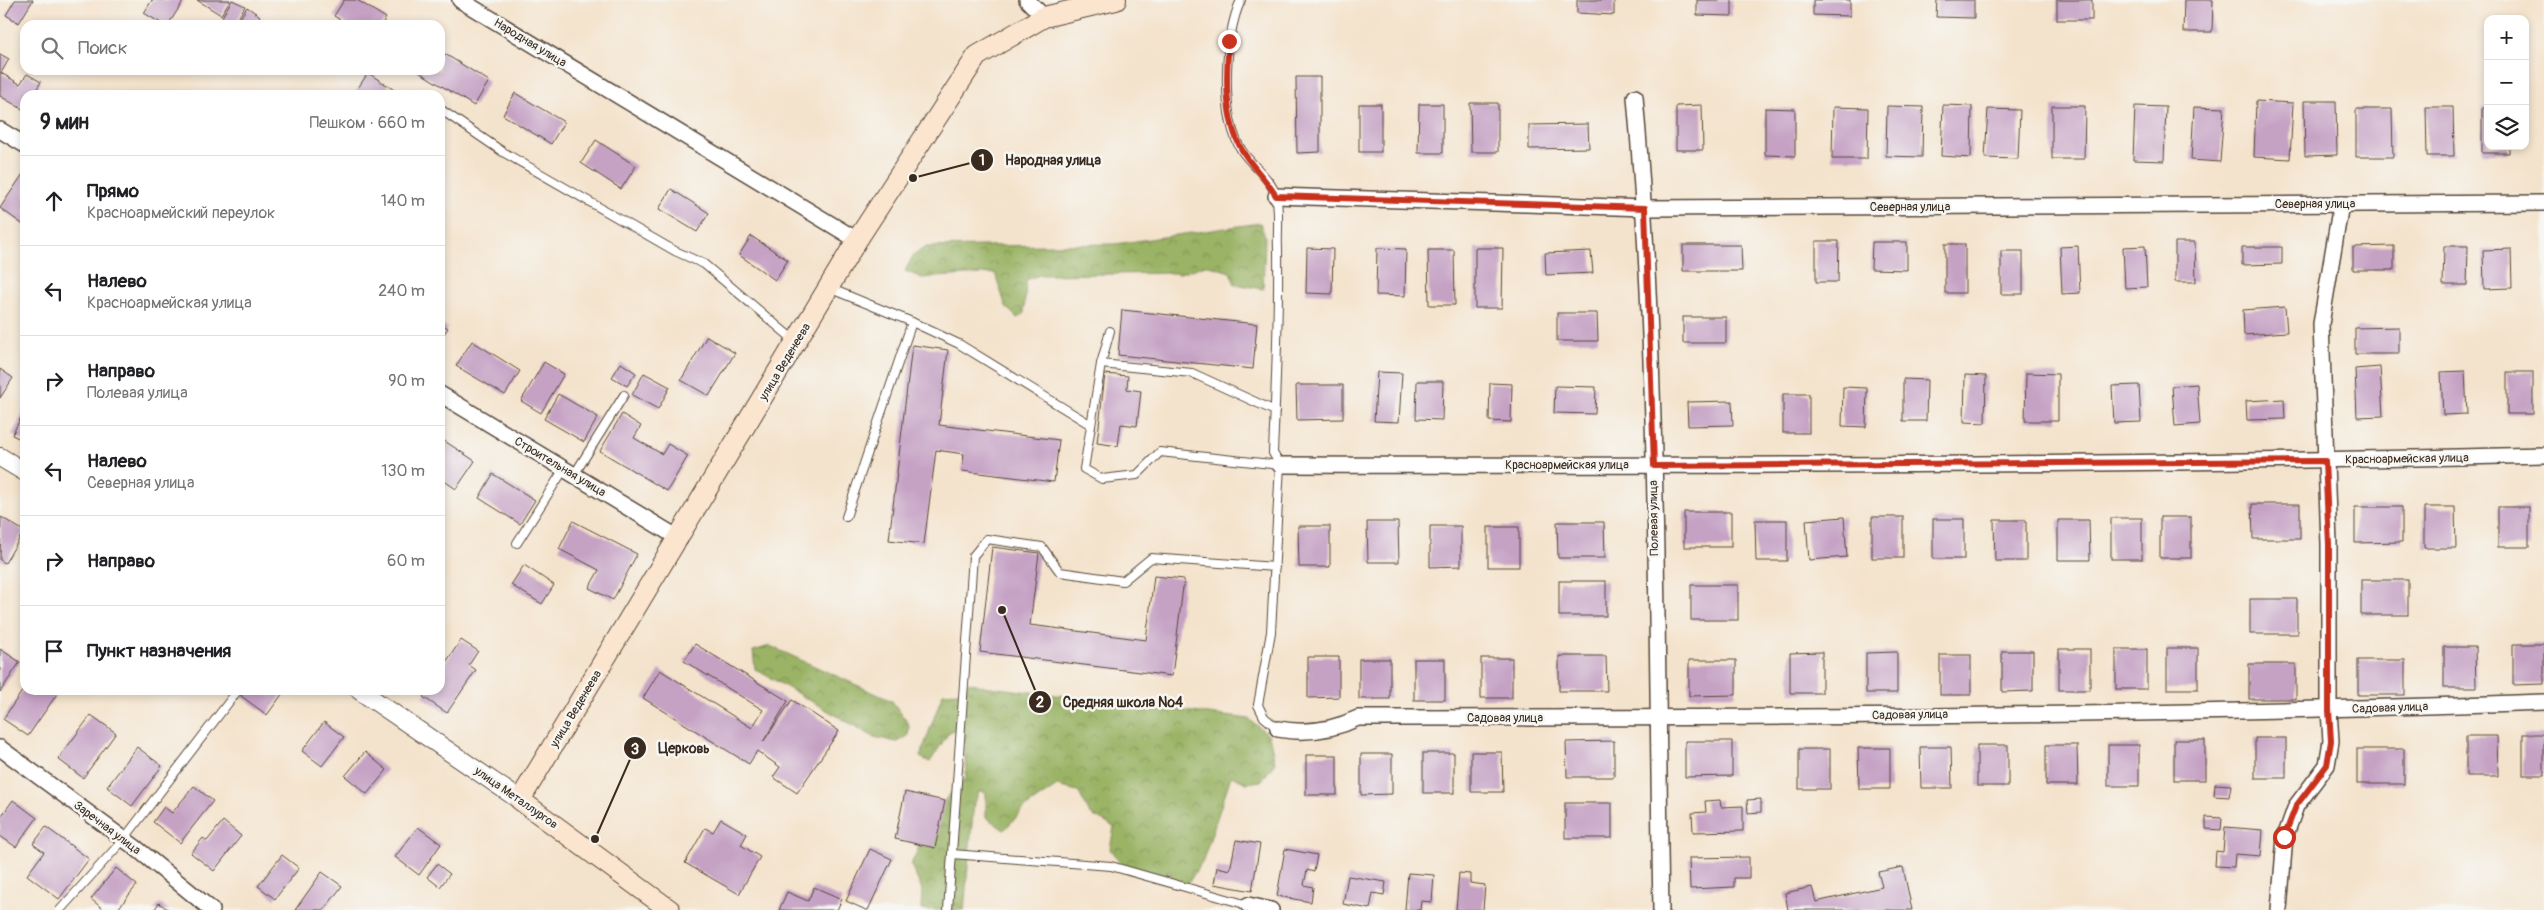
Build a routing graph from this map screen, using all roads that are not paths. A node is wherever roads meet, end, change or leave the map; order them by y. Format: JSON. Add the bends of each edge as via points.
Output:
{"nodes":[{"id":1,"x":460,"y":0,"type":"edge"},
{"id":2,"x":1027,"y":0,"type":"edge"},
{"id":3,"x":1116,"y":0,"type":"edge"},
{"id":4,"x":1241,"y":0,"type":"edge"},
{"id":5,"x":1044,"y":17,"type":"junction"},
{"id":6,"x":1635,"y":97,"type":"dead end"},
{"id":7,"x":445,"y":112,"type":"edge"},
{"id":8,"x":0,"y":130,"type":"edge"},
{"id":9,"x":20,"y":142,"type":"edge"},
{"id":10,"x":1276,"y":196,"type":"junction"},
{"id":11,"x":2544,"y":203,"type":"edge"},
{"id":12,"x":2341,"y":204,"type":"junction"},
{"id":13,"x":1645,"y":208,"type":"junction"},
{"id":14,"x":857,"y":240,"type":"junction"},
{"id":15,"x":829,"y":288,"type":"junction"},
{"id":16,"x":912,"y":322,"type":"junction"},
{"id":17,"x":1110,"y":331,"type":"dead end"},
{"id":18,"x":797,"y":342,"type":"junction"},
{"id":19,"x":1102,"y":364,"type":"junction"},
{"id":20,"x":624,"y":396,"type":"dead end"},
{"id":21,"x":445,"y":397,"type":"edge"},
{"id":22,"x":1275,"y":411,"type":"junction"},
{"id":23,"x":1091,"y":425,"type":"junction"},
{"id":24,"x":2544,"y":455,"type":"edge"},
{"id":25,"x":0,"y":456,"type":"edge"},
{"id":26,"x":2325,"y":461,"type":"junction"},
{"id":27,"x":1280,"y":464,"type":"junction"},
{"id":28,"x":1654,"y":466,"type":"junction"},
{"id":29,"x":20,"y":469,"type":"edge"},
{"id":30,"x":569,"y":472,"type":"junction"},
{"id":31,"x":846,"y":517,"type":"dead end"},
{"id":32,"x":680,"y":539,"type":"junction"},
{"id":33,"x":517,"y":543,"type":"dead end"},
{"id":34,"x":1275,"y":567,"type":"junction"},
{"id":35,"x":234,"y":695,"type":"edge"},
{"id":36,"x":366,"y":695,"type":"edge"},
{"id":37,"x":2544,"y":702,"type":"edge"},
{"id":38,"x":2329,"y":710,"type":"junction"},
{"id":39,"x":1657,"y":718,"type":"junction"},
{"id":40,"x":1278,"y":729,"type":"joint"},
{"id":41,"x":0,"y":748,"type":"edge"},
{"id":42,"x":520,"y":800,"type":"junction"},
{"id":43,"x":124,"y":840,"type":"junction"},
{"id":44,"x":952,"y":854,"type":"junction"},
{"id":45,"x":1248,"y":905,"type":"joint"},
{"id":46,"x":60,"y":910,"type":"edge"},
{"id":47,"x":212,"y":910,"type":"edge"},
{"id":48,"x":670,"y":910,"type":"edge"},
{"id":49,"x":948,"y":910,"type":"edge"},
{"id":50,"x":1271,"y":910,"type":"edge"},
{"id":51,"x":1661,"y":910,"type":"edge"},
{"id":52,"x":2279,"y":910,"type":"edge"}],
"edges":[{"from":1,"to":14,"type":"street","name":"Народная улица"},
{"from":2,"to":5,"type":"street"},
{"from":3,"to":5,"type":"main road","name":"улица Веденеева"},
{"from":4,"to":10,"type":"lane","via":[[1229,41],[1226,77],[1230,115],[1242,150]]},
{"from":5,"to":14,"type":"main road","name":"улица Веденеева","via":[[977,56]]},
{"from":6,"to":13,"type":"street","name":"Полевая улица"},
{"from":7,"to":18,"type":"lane","via":[[503,152],[675,251],[704,264]]},
{"from":8,"to":9,"type":"street"},
{"from":10,"to":13,"type":"street","name":"Северная улица"},
{"from":10,"to":22,"type":"lane","via":[[1279,291]]},
{"from":11,"to":12,"type":"street","name":"Северная улица"},
{"from":12,"to":13,"type":"street","name":"Северная улица"},
{"from":12,"to":26,"type":"street","via":[[2321,324]]},
{"from":13,"to":28,"type":"street","name":"Полевая улица"},
{"from":14,"to":15,"type":"main road","name":"улица Веденеева"},
{"from":15,"to":16,"type":"lane"},
{"from":15,"to":18,"type":"main road","name":"улица Веденеева"},
{"from":16,"to":23,"type":"lane","via":[[959,344]]},
{"from":16,"to":31,"type":"lane"},
{"from":17,"to":19,"type":"lane"},
{"from":18,"to":32,"type":"main road","name":"улица Веденеева"},
{"from":19,"to":22,"type":"lane","via":[[1192,373]]},
{"from":19,"to":23,"type":"lane"},
{"from":20,"to":30,"type":"lane"},
{"from":21,"to":30,"type":"street","name":"Строительная улица"},
{"from":22,"to":27,"type":"lane","via":[[1273,453]]},
{"from":23,"to":27,"type":"lane","via":[[1084,469],[1102,479],[1137,475],[1160,452]]},
{"from":24,"to":26,"type":"street","name":"Красноармейская улица"},
{"from":25,"to":29,"type":"street"},
{"from":26,"to":28,"type":"street","name":"Красноармейская улица"},
{"from":26,"to":38,"type":"street","via":[[2329,544]]},
{"from":27,"to":28,"type":"street","name":"Красноармейская улица"},
{"from":27,"to":34,"type":"lane"},
{"from":28,"to":39,"type":"street","name":"Полевая улица"},
{"from":30,"to":32,"type":"street","name":"Строительная улица"},
{"from":30,"to":33,"type":"lane"},
{"from":32,"to":42,"type":"main road","name":"улица Веденеева"},
{"from":34,"to":40,"type":"lane","via":[[1270,644],[1258,705],[1264,717]]},
{"from":34,"to":44,"type":"lane","via":[[1151,558],[1123,581],[1060,572],[1042,547],[986,539],[973,556]]},
{"from":35,"to":43,"type":"lane"},
{"from":36,"to":42,"type":"street","name":"улица Металлургов"},
{"from":37,"to":38,"type":"street","name":"Садовая улица"},
{"from":38,"to":39,"type":"street","name":"Садовая улица"},
{"from":38,"to":52,"type":"street","via":[[2331,741],[2327,765],[2296,806],[2284,837]]},
{"from":39,"to":40,"type":"street","name":"Садовая улица","via":[[1358,718],[1320,731],[1299,733]]},
{"from":39,"to":51,"type":"street","name":"Полевая улица"},
{"from":41,"to":43,"type":"street","name":"Заречная улица"},
{"from":42,"to":48,"type":"main road","name":"улица Металлургов"},
{"from":43,"to":46,"type":"lane"},
{"from":43,"to":47,"type":"street","name":"Заречная улица"},
{"from":44,"to":45,"type":"lane","via":[[1111,866]]},
{"from":44,"to":49,"type":"lane"},
{"from":45,"to":50,"type":"street"}]}
